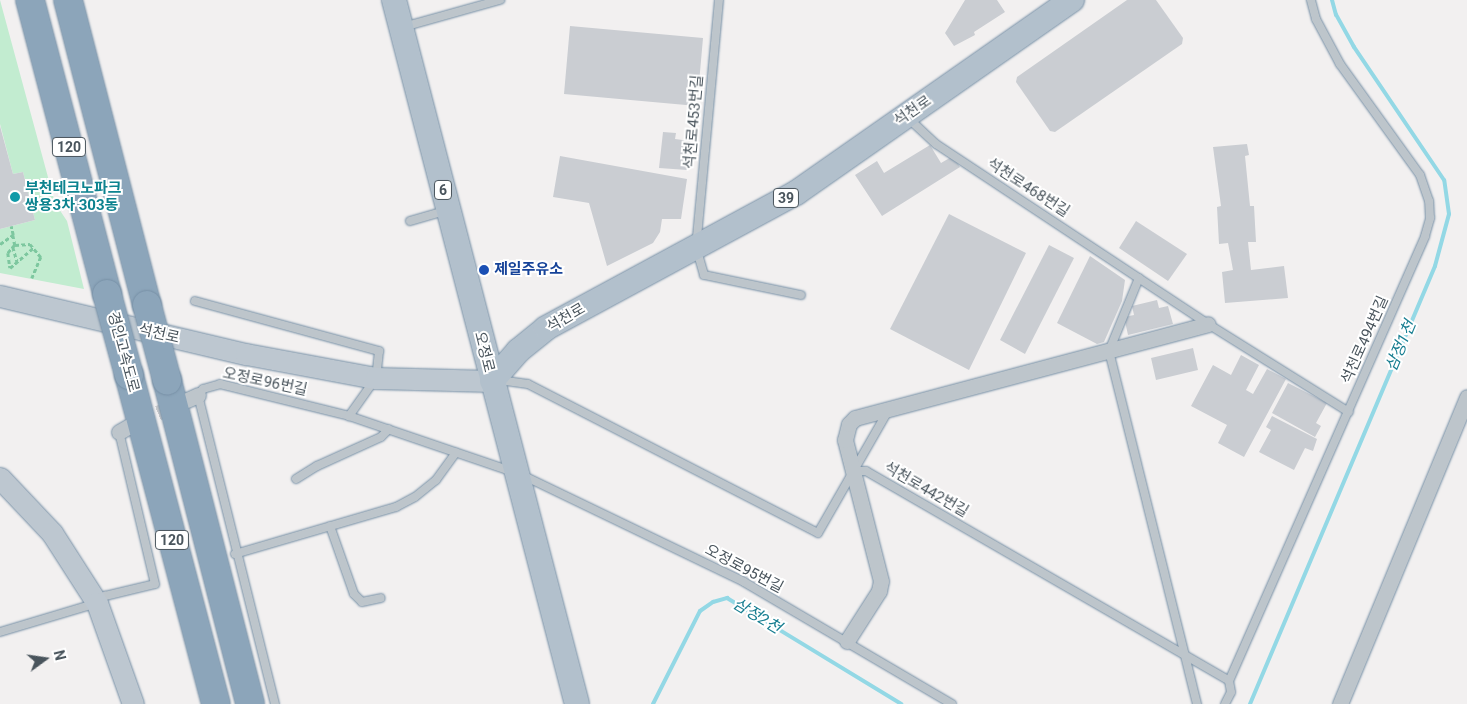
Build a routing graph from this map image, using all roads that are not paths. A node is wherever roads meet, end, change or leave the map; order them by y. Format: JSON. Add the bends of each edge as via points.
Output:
{"nodes":[{"id":1,"x":30,"y":0,"type":"edge"},
{"id":2,"x":68,"y":0,"type":"edge"},
{"id":3,"x":394,"y":0,"type":"edge"},
{"id":4,"x":500,"y":0,"type":"edge"},
{"id":5,"x":719,"y":0,"type":"edge"},
{"id":6,"x":1072,"y":0,"type":"edge"},
{"id":7,"x":1311,"y":0,"type":"edge"},
{"id":8,"x":401,"y":28,"type":"junction"},
{"id":9,"x":906,"y":116,"type":"junction"},
{"id":10,"x":448,"y":210,"type":"junction"},
{"id":11,"x":410,"y":221,"type":"dead end"},
{"id":12,"x":696,"y":247,"type":"junction"},
{"id":13,"x":1139,"y":278,"type":"junction"},
{"id":14,"x":801,"y":294,"type":"dead end"},
{"id":15,"x":0,"y":296,"type":"edge"},
{"id":16,"x":195,"y":301,"type":"dead end"},
{"id":17,"x":1208,"y":324,"type":"junction"},
{"id":18,"x":1109,"y":350,"type":"junction"},
{"id":19,"x":376,"y":378,"type":"junction"},
{"id":20,"x":492,"y":381,"type":"junction"},
{"id":21,"x":1467,"y":397,"type":"edge"},
{"id":22,"x":889,"y":409,"type":"junction"},
{"id":23,"x":1349,"y":412,"type":"junction"},
{"id":24,"x":350,"y":416,"type":"junction"},
{"id":25,"x":125,"y":428,"type":"dead end"},
{"id":26,"x":388,"y":429,"type":"junction"},
{"id":27,"x":456,"y":452,"type":"junction"},
{"id":28,"x":853,"y":471,"type":"junction"},
{"id":29,"x":516,"y":472,"type":"junction"},
{"id":30,"x":0,"y":478,"type":"edge"},
{"id":31,"x":296,"y":480,"type":"dead end"},
{"id":32,"x":330,"y":526,"type":"junction"},
{"id":33,"x":235,"y":554,"type":"junction"},
{"id":34,"x":381,"y":598,"type":"dead end"},
{"id":35,"x":97,"y":603,"type":"junction"},
{"id":36,"x":0,"y":632,"type":"edge"},
{"id":37,"x":847,"y":641,"type":"junction"},
{"id":38,"x":1186,"y":659,"type":"junction"},
{"id":39,"x":1229,"y":681,"type":"junction"},
{"id":40,"x":133,"y":704,"type":"edge"},
{"id":41,"x":216,"y":704,"type":"edge"},
{"id":42,"x":250,"y":704,"type":"edge"},
{"id":43,"x":275,"y":704,"type":"edge"},
{"id":44,"x":577,"y":704,"type":"edge"},
{"id":45,"x":952,"y":704,"type":"edge"},
{"id":46,"x":1197,"y":704,"type":"edge"},
{"id":47,"x":1225,"y":704,"type":"edge"},
{"id":48,"x":1340,"y":704,"type":"edge"}],
"edges":[{"from":1,"to":41,"type":"highway","name":"경인고속도로","number":"120","bridge":true},
{"from":2,"to":42,"type":"highway","number":"120","bridge":true},
{"from":3,"to":8,"type":"main road","name":"오정로","number":"6"},
{"from":4,"to":8,"type":"lane"},
{"from":5,"to":12,"type":"lane","name":"석천로453번길"},
{"from":6,"to":9,"type":"main road","name":"석천로","number":"39"},
{"from":7,"to":23,"type":"lane","name":"석천로494번길","via":[[1324,38],[1420,175],[1429,201],[1425,236]]},
{"from":8,"to":10,"type":"main road","name":"오정로","number":"6"},
{"from":9,"to":12,"type":"main road","name":"석천로","number":"39","via":[[796,193]]},
{"from":9,"to":13,"type":"lane","name":"석천로468번길","via":[[936,144]]},
{"from":10,"to":11,"type":"lane"},
{"from":10,"to":20,"type":"main road","name":"오정로","number":"6"},
{"from":12,"to":14,"type":"lane","via":[[704,275]]},
{"from":12,"to":20,"type":"main road","name":"석천로","number":"39","via":[[546,328],[518,351]]},
{"from":13,"to":17,"type":"lane","name":"석천로468번길"},
{"from":13,"to":18,"type":"lane"},
{"from":15,"to":19,"type":"street","name":"석천로","via":[[246,354]]},
{"from":16,"to":19,"type":"lane","via":[[379,351]]},
{"from":17,"to":18,"type":"street"},
{"from":17,"to":23,"type":"lane","name":"석천로468번길"},
{"from":18,"to":22,"type":"street"},
{"from":18,"to":38,"type":"lane"},
{"from":19,"to":20,"type":"street","name":"석천로"},
{"from":19,"to":24,"type":"lane"},
{"from":20,"to":28,"type":"lane","via":[[513,380],[528,384],[818,533]]},
{"from":20,"to":29,"type":"main road","name":"오정로","number":"6"},
{"from":21,"to":48,"type":"street"},
{"from":22,"to":28,"type":"lane"},
{"from":22,"to":28,"type":"street","via":[[855,418],[849,424],[845,440]]},
{"from":23,"to":39,"type":"lane","name":"석천로494번길"},
{"from":24,"to":26,"type":"lane","name":"오정로96번길"},
{"from":24,"to":33,"type":"lane","name":"오정로96번길","via":[[220,384],[203,389],[193,398]]},
{"from":25,"to":35,"type":"lane","via":[[155,584],[106,596]]},
{"from":26,"to":27,"type":"lane","name":"오정로96번길"},
{"from":26,"to":31,"type":"lane","via":[[381,437],[317,466]]},
{"from":27,"to":29,"type":"lane","name":"오정로96번길"},
{"from":27,"to":32,"type":"lane","via":[[436,480],[415,497],[396,507]]},
{"from":28,"to":37,"type":"street","via":[[881,581],[879,591]]},
{"from":28,"to":38,"type":"lane","name":"석천로442번길","via":[[866,470]]},
{"from":29,"to":37,"type":"lane","name":"오정로95번길","via":[[744,582]]},
{"from":29,"to":44,"type":"main road","name":"오정로","number":"6"},
{"from":30,"to":35,"type":"street","via":[[52,533]]},
{"from":32,"to":33,"type":"lane"},
{"from":32,"to":34,"type":"lane","via":[[354,594],[362,602]]},
{"from":33,"to":43,"type":"lane","name":"오정로96번길"},
{"from":35,"to":36,"type":"lane"},
{"from":35,"to":40,"type":"street"},
{"from":37,"to":45,"type":"lane","name":"오정로95번길"},
{"from":38,"to":39,"type":"lane","name":"석천로442번길"},
{"from":38,"to":46,"type":"lane"},
{"from":39,"to":47,"type":"lane","name":"석천로494번길","via":[[1230,692]]}]}
